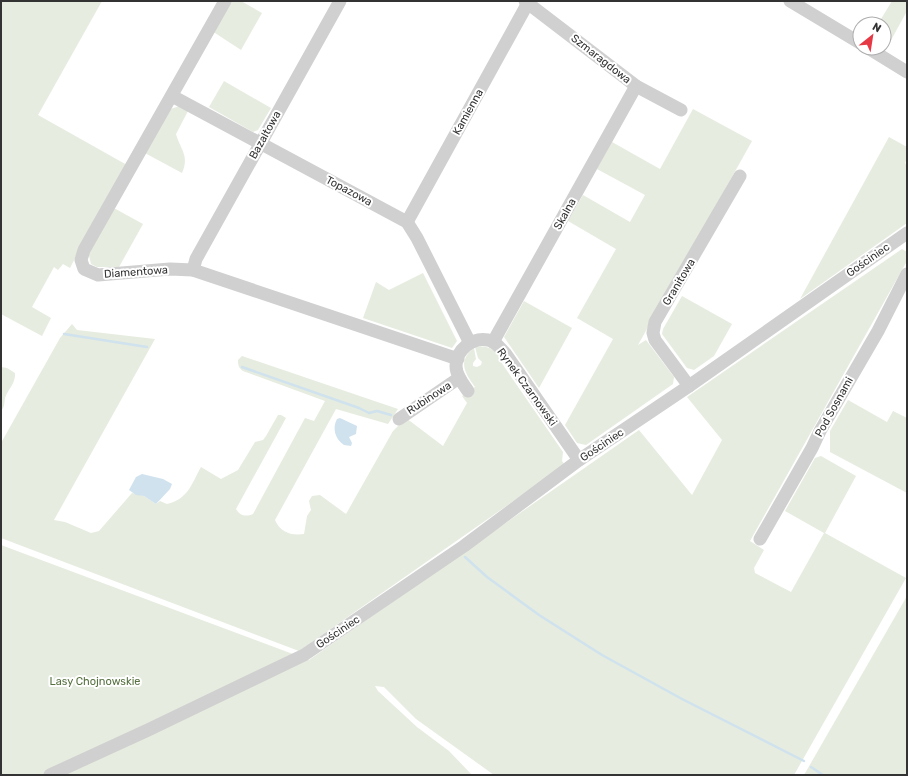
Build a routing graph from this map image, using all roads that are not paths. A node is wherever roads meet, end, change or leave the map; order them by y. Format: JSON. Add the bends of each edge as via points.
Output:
{"nodes":[{"id":1,"x":225,"y":1,"type":"edge"},
{"id":2,"x":340,"y":1,"type":"edge"},
{"id":3,"x":790,"y":1,"type":"edge"},
{"id":4,"x":527,"y":2,"type":"edge"},
{"id":5,"x":852,"y":38,"type":"edge"},
{"id":6,"x":881,"y":56,"type":"edge"},
{"id":7,"x":907,"y":72,"type":"edge"},
{"id":8,"x":636,"y":86,"type":"junction"},
{"id":9,"x":172,"y":96,"type":"junction"},
{"id":10,"x":681,"y":110,"type":"dead end"},
{"id":11,"x":260,"y":144,"type":"junction"},
{"id":12,"x":740,"y":176,"type":"dead end"},
{"id":13,"x":407,"y":222,"type":"junction"},
{"id":14,"x":907,"y":233,"type":"edge"},
{"id":15,"x":193,"y":270,"type":"junction"},
{"id":16,"x":907,"y":274,"type":"edge"},
{"id":17,"x":493,"y":342,"type":"junction"},
{"id":18,"x":470,"y":343,"type":"junction"},
{"id":19,"x":458,"y":359,"type":"junction"},
{"id":20,"x":459,"y":378,"type":"junction"},
{"id":21,"x":689,"y":386,"type":"junction"},
{"id":22,"x":468,"y":391,"type":"dead end"},
{"id":23,"x":399,"y":419,"type":"dead end"},
{"id":24,"x":579,"y":460,"type":"junction"},
{"id":25,"x":760,"y":539,"type":"dead end"},
{"id":26,"x":50,"y":775,"type":"edge"}],
"edges":[{"from":1,"to":9,"type":"street","name":"Diamentowa"},
{"from":2,"to":11,"type":"street","name":"Bazaltowa"},
{"from":3,"to":5,"type":"street"},
{"from":4,"to":8,"type":"street","name":"Szmaragdowa"},
{"from":4,"to":13,"type":"street","name":"Kamienna"},
{"from":6,"to":7,"type":"street"},
{"from":8,"to":10,"type":"street","name":"Szmaragdowa"},
{"from":8,"to":17,"type":"street","name":"Skalna"},
{"from":9,"to":11,"type":"street","name":"Topazowa"},
{"from":9,"to":15,"type":"street","name":"Diamentowa","via":[[84,250],[81,260],[84,269],[92,274]]},
{"from":11,"to":13,"type":"street","name":"Topazowa"},
{"from":11,"to":15,"type":"street","name":"Bazaltowa","via":[[196,258]]},
{"from":12,"to":21,"type":"street","name":"Granitowa","via":[[655,322],[653,330],[655,340]]},
{"from":13,"to":18,"type":"street"},
{"from":14,"to":21,"type":"street","name":"Gościniec"},
{"from":15,"to":19,"type":"street","name":"Diamentowa"},
{"from":16,"to":25,"type":"street","name":"Pod Sosnami","via":[[878,331]]},
{"from":17,"to":18,"type":"street","name":"Rynek Czarnowski","via":[[482,340]]},
{"from":17,"to":24,"type":"street","name":"Rynek Czarnowski","via":[[505,353]]},
{"from":18,"to":19,"type":"street","via":[[462,349]]},
{"from":19,"to":20,"type":"street","via":[[456,367]]},
{"from":20,"to":22,"type":"street"},
{"from":20,"to":23,"type":"street","name":"Rubinowa"},
{"from":21,"to":24,"type":"street","name":"Gościniec"},
{"from":24,"to":26,"type":"street","name":"Gościniec","via":[[464,546],[298,658]]}]}
